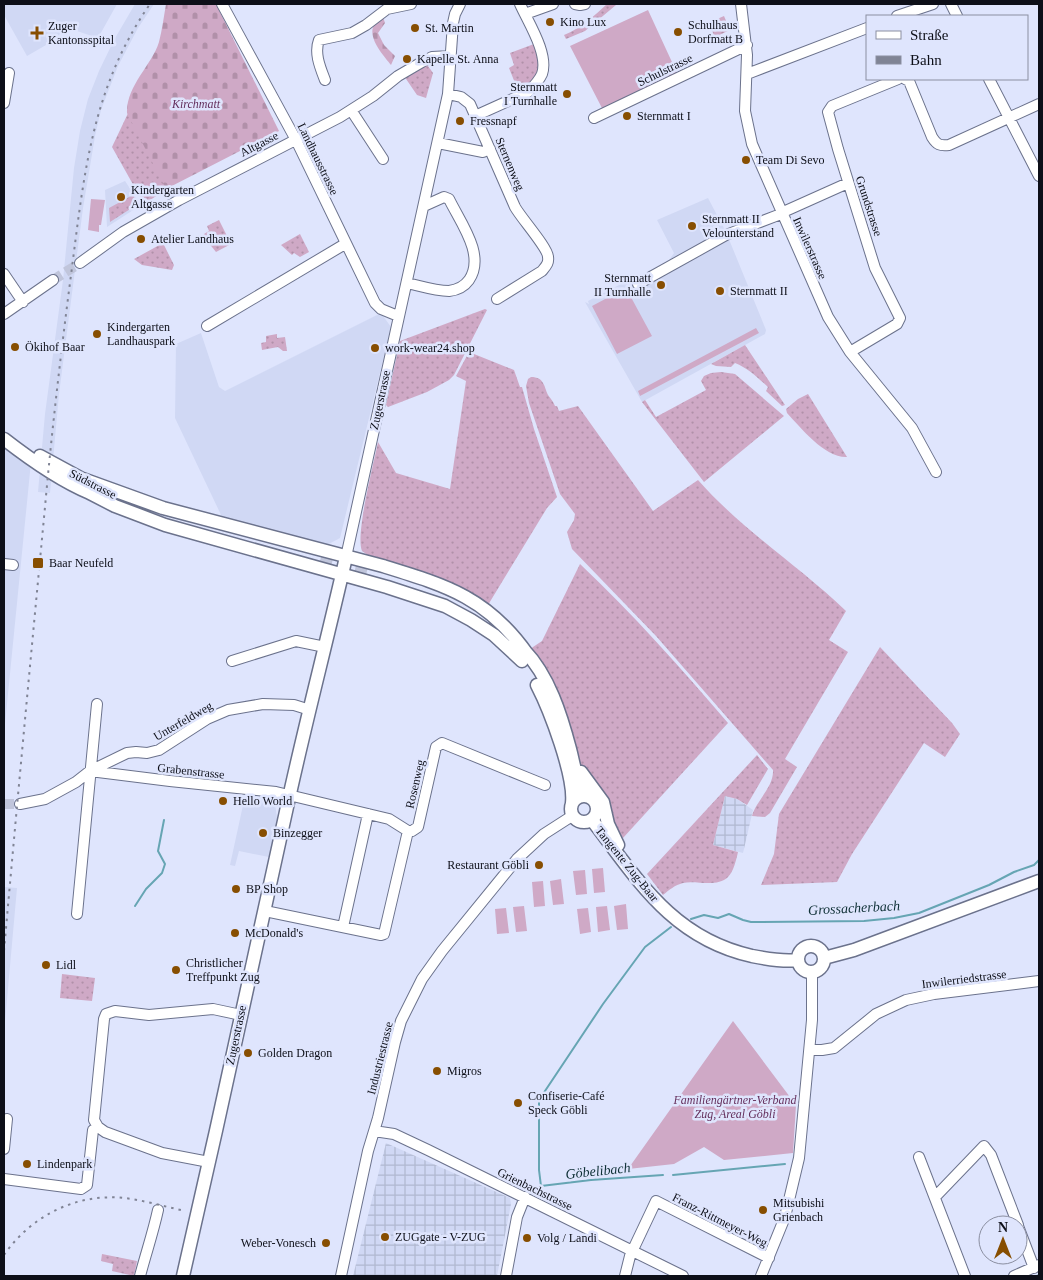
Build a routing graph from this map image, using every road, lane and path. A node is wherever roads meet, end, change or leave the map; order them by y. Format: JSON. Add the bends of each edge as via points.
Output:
{"nodes":[{"id":1,"x":222,"y":4,"type":"edge"},
{"id":2,"x":411,"y":4,"type":"edge"},
{"id":3,"x":459,"y":4,"type":"edge"},
{"id":4,"x":520,"y":4,"type":"edge"},
{"id":5,"x":553,"y":4,"type":"edge"},
{"id":6,"x":575,"y":4,"type":"edge"},
{"id":7,"x":585,"y":4,"type":"edge"},
{"id":8,"x":741,"y":4,"type":"edge"},
{"id":9,"x":933,"y":4,"type":"edge"},
{"id":10,"x":386,"y":6,"type":"edge"},
{"id":11,"x":525,"y":14,"type":"junction"},
{"id":12,"x":900,"y":15,"type":"edge"},
{"id":13,"x":866,"y":28,"type":"edge"},
{"id":14,"x":746,"y":45,"type":"junction"},
{"id":15,"x":451,"y":56,"type":"junction"},
{"id":16,"x":9,"y":73,"type":"dead end"},
{"id":17,"x":747,"y":74,"type":"junction"},
{"id":18,"x":325,"y":80,"type":"dead end"},
{"id":19,"x":896,"y":80,"type":"edge"},
{"id":20,"x":907,"y":80,"type":"edge"},
{"id":21,"x":990,"y":80,"type":"edge"},
{"id":22,"x":448,"y":94,"type":"junction"},
{"id":23,"x":4,"y":103,"type":"edge"},
{"id":24,"x":1039,"y":104,"type":"edge"},
{"id":25,"x":351,"y":110,"type":"junction"},
{"id":26,"x":475,"y":116,"type":"junction"},
{"id":27,"x":1008,"y":117,"type":"junction"},
{"id":28,"x":594,"y":118,"type":"dead end"},
{"id":29,"x":296,"y":140,"type":"junction"},
{"id":30,"x":438,"y":143,"type":"junction"},
{"id":31,"x":490,"y":149,"type":"junction"},
{"id":32,"x":383,"y":159,"type":"dead end"},
{"id":33,"x":1039,"y":176,"type":"edge"},
{"id":34,"x":848,"y":183,"type":"junction"},
{"id":35,"x":424,"y":206,"type":"junction"},
{"id":36,"x":781,"y":213,"type":"junction"},
{"id":37,"x":345,"y":244,"type":"junction"},
{"id":38,"x":80,"y":263,"type":"tunnel mouth"},
{"id":39,"x":4,"y":274,"type":"edge"},
{"id":40,"x":53,"y":280,"type":"tunnel mouth"},
{"id":41,"x":407,"y":283,"type":"junction"},
{"id":42,"x":638,"y":284,"type":"dead end"},
{"id":43,"x":497,"y":299,"type":"dead end"},
{"id":44,"x":23,"y":302,"type":"junction"},
{"id":45,"x":4,"y":314,"type":"edge"},
{"id":46,"x":398,"y":316,"type":"junction"},
{"id":47,"x":207,"y":326,"type":"dead end"},
{"id":48,"x":850,"y":352,"type":"junction"},
{"id":49,"x":4,"y":429,"type":"edge"},
{"id":50,"x":4,"y":439,"type":"edge"},
{"id":51,"x":936,"y":472,"type":"dead end"},
{"id":52,"x":82,"y":484,"type":"junction"},
{"id":53,"x":346,"y":557,"type":"junction"},
{"id":54,"x":320,"y":561,"type":"tunnel mouth"},
{"id":55,"x":367,"y":574,"type":"tunnel mouth"},
{"id":56,"x":342,"y":575,"type":"junction"},
{"id":57,"x":325,"y":647,"type":"junction"},
{"id":58,"x":525,"y":658,"type":"junction"},
{"id":59,"x":232,"y":661,"type":"dead end"},
{"id":60,"x":97,"y":704,"type":"dead end"},
{"id":61,"x":310,"y":710,"type":"junction"},
{"id":62,"x":570,"y":747,"type":"junction"},
{"id":63,"x":90,"y":771,"type":"junction"},
{"id":64,"x":545,"y":785,"type":"dead end"},
{"id":65,"x":290,"y":795,"type":"junction"},
{"id":66,"x":586,"y":796,"type":"junction"},
{"id":67,"x":20,"y":804,"type":"tunnel mouth"},
{"id":68,"x":572,"y":810,"type":"junction"},
{"id":69,"x":368,"y":814,"type":"junction"},
{"id":70,"x":592,"y":820,"type":"junction"},
{"id":71,"x":408,"y":831,"type":"junction"},
{"id":72,"x":623,"y":861,"type":"junction"},
{"id":73,"x":1039,"y":881,"type":"edge"},
{"id":74,"x":265,"y":911,"type":"junction"},
{"id":75,"x":77,"y":914,"type":"dead end"},
{"id":76,"x":343,"y":927,"type":"junction"},
{"id":77,"x":824,"y":958,"type":"junction"},
{"id":78,"x":798,"y":960,"type":"junction"},
{"id":79,"x":812,"y":971,"type":"junction"},
{"id":80,"x":1039,"y":981,"type":"edge"},
{"id":81,"x":241,"y":1015,"type":"junction"},
{"id":82,"x":810,"y":1050,"type":"junction"},
{"id":83,"x":7,"y":1119,"type":"dead end"},
{"id":84,"x":98,"y":1126,"type":"junction"},
{"id":85,"x":374,"y":1131,"type":"junction"},
{"id":86,"x":4,"y":1149,"type":"edge"},
{"id":87,"x":919,"y":1157,"type":"dead end"},
{"id":88,"x":208,"y":1162,"type":"junction"},
{"id":89,"x":4,"y":1179,"type":"edge"},
{"id":90,"x":525,"y":1197,"type":"junction"},
{"id":91,"x":935,"y":1197,"type":"junction"},
{"id":92,"x":158,"y":1210,"type":"dead end"},
{"id":93,"x":1014,"y":1215,"type":"edge"},
{"id":94,"x":1028,"y":1247,"type":"edge"},
{"id":95,"x":633,"y":1251,"type":"junction"},
{"id":96,"x":769,"y":1258,"type":"junction"},
{"id":97,"x":1037,"y":1266,"type":"edge"},
{"id":98,"x":140,"y":1276,"type":"edge"},
{"id":99,"x":183,"y":1276,"type":"edge"},
{"id":100,"x":341,"y":1276,"type":"edge"},
{"id":101,"x":506,"y":1276,"type":"edge"},
{"id":102,"x":625,"y":1276,"type":"edge"},
{"id":103,"x":683,"y":1276,"type":"edge"},
{"id":104,"x":761,"y":1276,"type":"edge"},
{"id":105,"x":965,"y":1276,"type":"edge"},
{"id":106,"x":1014,"y":1276,"type":"edge"}],
"edges":[{"from":1,"to":29,"type":"street","name":"Landhausstrasse"},
{"from":2,"to":10,"type":"street"},
{"from":3,"to":15,"type":"street","name":"Zugerstrasse","via":[[453,23]]},
{"from":4,"to":11,"type":"street"},
{"from":5,"to":11,"type":"street"},
{"from":6,"to":7,"type":"street"},
{"from":8,"to":14,"type":"street","name":"Inwilerstrasse"},
{"from":9,"to":12,"type":"street"},
{"from":10,"to":18,"type":"street","via":[[359,30],[319,40],[317,50]]},
{"from":11,"to":26,"type":"street","via":[[542,53],[542,74],[528,92]]},
{"from":13,"to":17,"type":"street"},
{"from":14,"to":17,"type":"street","name":"Inwilerstrasse"},
{"from":14,"to":28,"type":"street","name":"Schulstrasse"},
{"from":15,"to":22,"type":"street","name":"Zugerstrasse"},
{"from":15,"to":25,"type":"street","name":"Altgasse","via":[[427,59]]},
{"from":16,"to":23,"type":"street"},
{"from":17,"to":36,"type":"street","name":"Inwilerstrasse","via":[[746,122]]},
{"from":19,"to":34,"type":"street","name":"Grundstrasse","via":[[832,106],[828,112]]},
{"from":20,"to":27,"type":"street","via":[[932,137],[940,146],[949,145]]},
{"from":21,"to":27,"type":"street"},
{"from":22,"to":26,"type":"street","name":"Sternenweg","via":[[467,100]]},
{"from":22,"to":30,"type":"street","name":"Zugerstrasse"},
{"from":24,"to":27,"type":"street"},
{"from":25,"to":29,"type":"street","name":"Altgasse"},
{"from":25,"to":32,"type":"street"},
{"from":26,"to":31,"type":"street","name":"Sternenweg"},
{"from":27,"to":33,"type":"street"},
{"from":29,"to":37,"type":"street","name":"Landhausstrasse"},
{"from":29,"to":38,"type":"street","name":"Altgasse","via":[[144,219]]},
{"from":30,"to":31,"type":"street","via":[[483,152]]},
{"from":30,"to":35,"type":"street","name":"Zugerstrasse"},
{"from":31,"to":43,"type":"street","name":"Sternenweg","via":[[522,219],[547,251],[548,258],[542,271]]},
{"from":34,"to":36,"type":"street"},
{"from":34,"to":48,"type":"street","name":"Grundstrasse","via":[[875,268],[900,318],[897,324]]},
{"from":35,"to":41,"type":"street","name":"Zugerstrasse"},
{"from":35,"to":41,"type":"street","via":[[449,198],[472,244],[475,267],[466,283],[458,289],[447,291]]},
{"from":36,"to":42,"type":"street","via":[[726,235]]},
{"from":36,"to":48,"type":"street","name":"Inwilerstrasse","via":[[828,317]]},
{"from":37,"to":46,"type":"street","name":"Landhausstrasse","via":[[375,303],[380,309]]},
{"from":37,"to":47,"type":"street"},
{"from":39,"to":44,"type":"street"},
{"from":40,"to":44,"type":"street"},
{"from":41,"to":46,"type":"street","name":"Zugerstrasse"},
{"from":44,"to":45,"type":"street"},
{"from":46,"to":53,"type":"street","name":"Zugerstrasse"},
{"from":48,"to":51,"type":"street","name":"Inwilerstrasse","via":[[912,428]]},
{"from":49,"to":52,"type":"main road","name":"Südstrasse"},
{"from":50,"to":52,"type":"main road","name":"Südstrasse","via":[[48,470]]},
{"from":52,"to":53,"type":"main road"},
{"from":52,"to":54,"type":"main road","name":"Südstrasse","via":[[190,524]]},
{"from":52,"to":56,"type":"main road","via":[[115,506],[165,525]]},
{"from":53,"to":56,"type":"main road","name":"Zugerstrasse"},
{"from":53,"to":58,"type":"main road","via":[[419,577],[468,597],[517,639]]},
{"from":55,"to":58,"type":"main road","via":[[426,591],[465,607]]},
{"from":56,"to":57,"type":"main road","name":"Zugerstrasse"},
{"from":56,"to":58,"type":"main road","via":[[445,606]]},
{"from":57,"to":59,"type":"street","via":[[296,641]]},
{"from":57,"to":61,"type":"main road","name":"Zugerstrasse"},
{"from":58,"to":62,"type":"main road","via":[[542,676]]},
{"from":58,"to":68,"type":"main road","via":[[554,724],[572,786]]},
{"from":60,"to":63,"type":"street"},
{"from":61,"to":63,"type":"street","name":"Unterfeldweg","via":[[294,705],[263,704],[228,710],[207,719],[159,750],[128,753]]},
{"from":61,"to":65,"type":"main road","name":"Zugerstrasse"},
{"from":62,"to":66,"type":"main road"},
{"from":62,"to":72,"type":"main road","via":[[584,778],[603,802]]},
{"from":63,"to":65,"type":"street","name":"Grabenstrasse"},
{"from":63,"to":67,"type":"street","name":"Unterfeldweg","via":[[45,799]]},
{"from":63,"to":75,"type":"street"},
{"from":64,"to":71,"type":"street","name":"Rosenweg","via":[[442,744],[436,747],[418,827]]},
{"from":65,"to":69,"type":"street"},
{"from":65,"to":74,"type":"main road","name":"Zugerstrasse"},
{"from":66,"to":68,"type":"main road","via":[[576,798]]},
{"from":66,"to":70,"type":"main road","via":[[597,806]]},
{"from":68,"to":70,"type":"main road","via":[[581,822]]},
{"from":68,"to":85,"type":"street","name":"Industriestrasse","via":[[517,859],[431,965],[401,1022]]},
{"from":69,"to":71,"type":"street","via":[[389,819]]},
{"from":69,"to":76,"type":"street"},
{"from":70,"to":72,"type":"main road","name":"Tangente Zug-Baar"},
{"from":71,"to":76,"type":"street","name":"Rosenweg","via":[[384,934]]},
{"from":72,"to":78,"type":"main road","name":"Tangente Zug-Baar","via":[[658,904],[712,941],[766,958]]},
{"from":73,"to":77,"type":"main road","via":[[854,950]]},
{"from":74,"to":76,"type":"street"},
{"from":74,"to":81,"type":"main road","name":"Zugerstrasse"},
{"from":77,"to":78,"type":"main road","via":[[821,951],[812,946],[802,950]]},
{"from":77,"to":79,"type":"main road","via":[[821,967]]},
{"from":78,"to":79,"type":"main road","via":[[803,968]]},
{"from":79,"to":82,"type":"street"},
{"from":80,"to":82,"type":"street","name":"Inwilerriedstrasse","via":[[906,1000],[876,1014],[834,1048]]},
{"from":81,"to":84,"type":"street","via":[[213,1010],[149,1015],[115,1011],[106,1014],[94,1120]]},
{"from":81,"to":88,"type":"main road","name":"Zugerstrasse"},
{"from":82,"to":96,"type":"street","via":[[796,1174],[785,1217]]},
{"from":83,"to":86,"type":"street"},
{"from":84,"to":88,"type":"street","via":[[162,1152]]},
{"from":84,"to":89,"type":"street","via":[[93,1130],[85,1188]]},
{"from":85,"to":90,"type":"street","name":"Grienbachstrasse","via":[[394,1134]]},
{"from":85,"to":100,"type":"street","name":"Industriestrasse"},
{"from":87,"to":91,"type":"street"},
{"from":88,"to":99,"type":"main road","name":"Zugerstrasse"},
{"from":90,"to":95,"type":"street","name":"Grienbachstrasse"},
{"from":90,"to":101,"type":"street"},
{"from":91,"to":93,"type":"street","via":[[984,1146],[992,1155]]},
{"from":91,"to":105,"type":"street"},
{"from":92,"to":98,"type":"street"},
{"from":94,"to":97,"type":"street"},
{"from":95,"to":96,"type":"street","name":"Franz-Rittmeyer-Weg","via":[[656,1202]]},
{"from":95,"to":102,"type":"street"},
{"from":95,"to":103,"type":"street","name":"Grienbachstrasse"},
{"from":96,"to":104,"type":"street"},
{"from":97,"to":106,"type":"street"}]}
